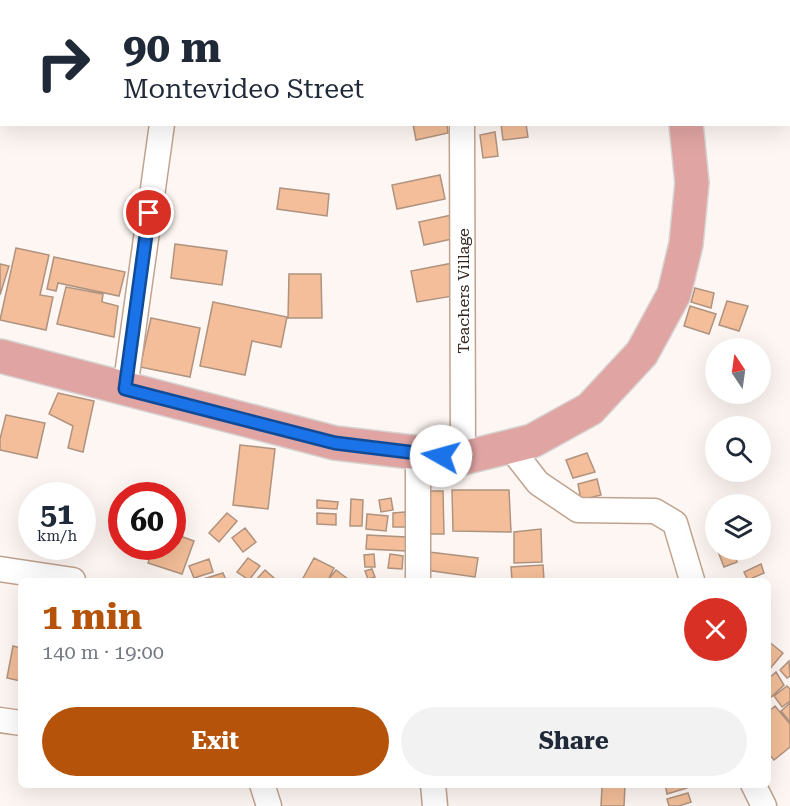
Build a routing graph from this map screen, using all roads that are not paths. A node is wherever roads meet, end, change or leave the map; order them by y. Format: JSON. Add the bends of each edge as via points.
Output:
{"nodes":[{"id":1,"x":162,"y":126,"type":"edge"},
{"id":2,"x":462,"y":126,"type":"edge"},
{"id":3,"x":686,"y":126,"type":"edge"},
{"id":4,"x":0,"y":356,"type":"edge"},
{"id":5,"x":125,"y":389,"type":"junction"},
{"id":6,"x":510,"y":447,"type":"junction"},
{"id":7,"x":418,"y":453,"type":"junction"},
{"id":8,"x":463,"y":458,"type":"junction"},
{"id":9,"x":0,"y":568,"type":"edge"},
{"id":10,"x":61,"y":578,"type":"edge"},
{"id":11,"x":418,"y":578,"type":"edge"},
{"id":12,"x":691,"y":578,"type":"edge"},
{"id":13,"x":0,"y":720,"type":"edge"},
{"id":14,"x":18,"y":723,"type":"edge"},
{"id":15,"x":263,"y":788,"type":"edge"},
{"id":16,"x":433,"y":788,"type":"edge"},
{"id":17,"x":755,"y":788,"type":"edge"},
{"id":18,"x":269,"y":806,"type":"edge"},
{"id":19,"x":435,"y":806,"type":"edge"},
{"id":20,"x":764,"y":806,"type":"edge"}],
"edges":[{"from":1,"to":5,"type":"street"},
{"from":2,"to":8,"type":"street","name":"Teachers Village"},
{"from":3,"to":6,"type":"main road","via":[[692,183],[686,244],[674,294],[642,353],[590,409],[532,441]]},
{"from":4,"to":5,"type":"main road"},
{"from":5,"to":7,"type":"main road","via":[[335,443]]},
{"from":6,"to":8,"type":"main road"},
{"from":6,"to":12,"type":"street","via":[[538,483],[578,510],[655,511],[675,523]]},
{"from":7,"to":8,"type":"main road"},
{"from":7,"to":11,"type":"street"},
{"from":9,"to":10,"type":"street"},
{"from":13,"to":14,"type":"street"},
{"from":15,"to":18,"type":"street"},
{"from":16,"to":19,"type":"street"},
{"from":17,"to":20,"type":"street"}]}
